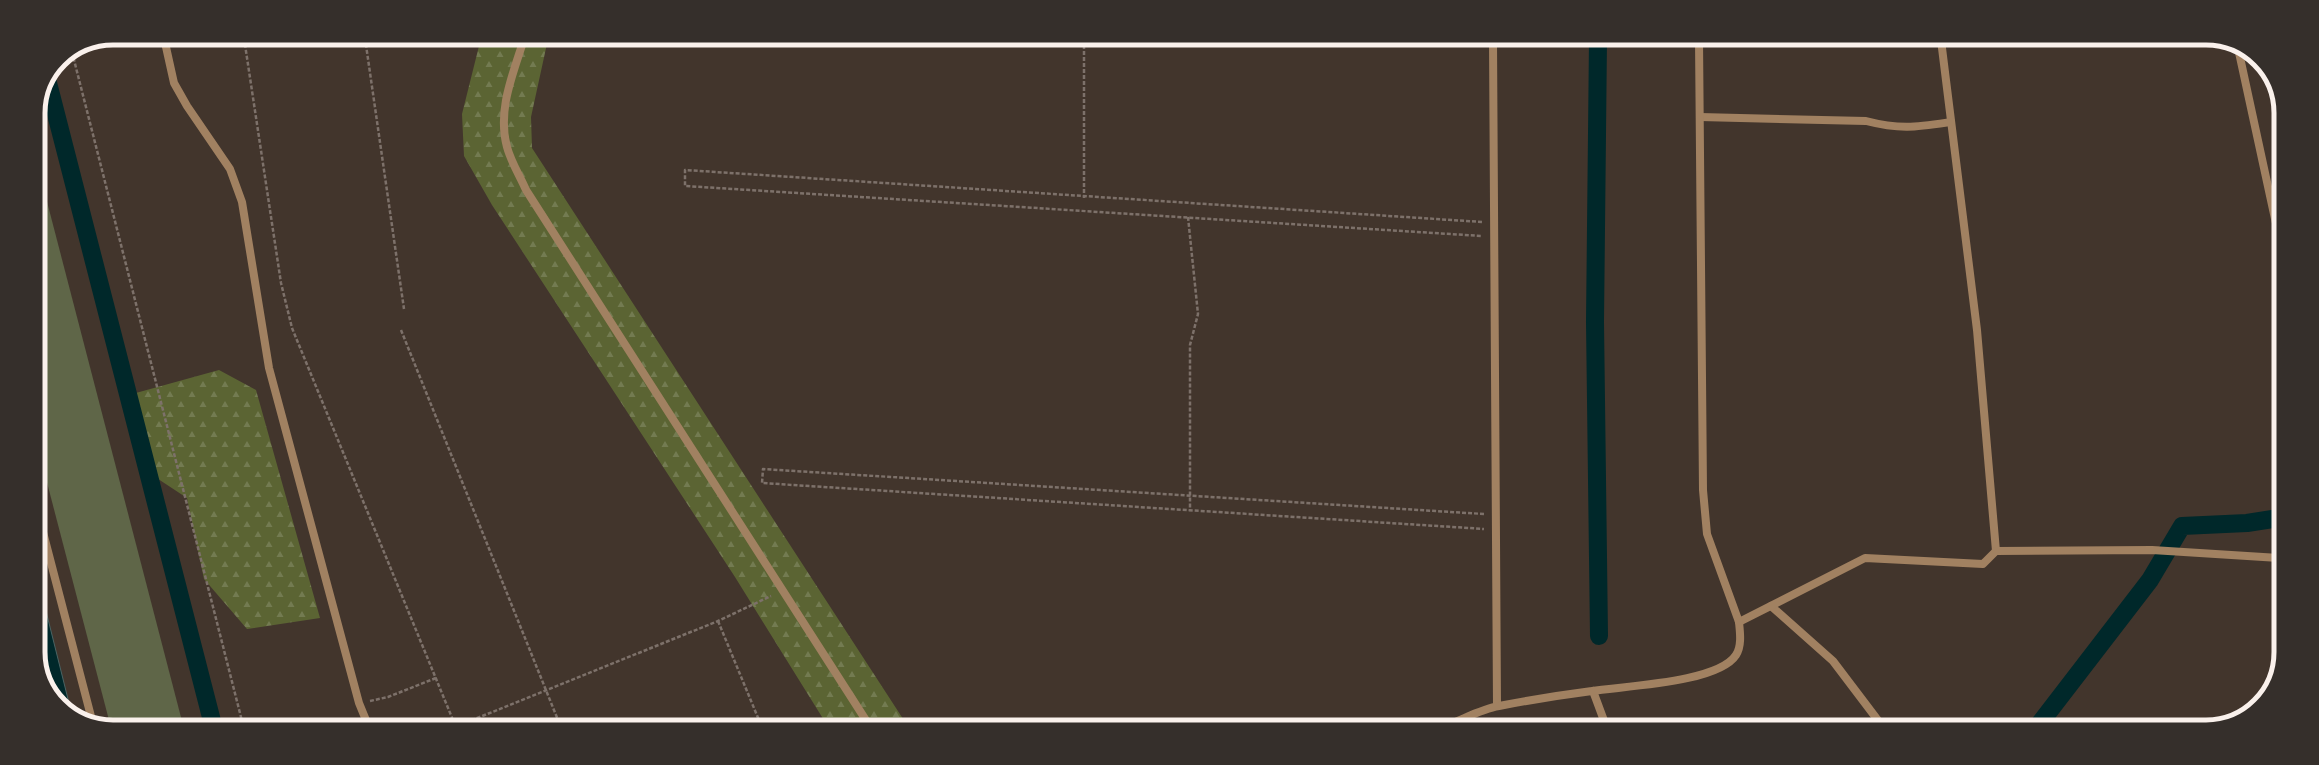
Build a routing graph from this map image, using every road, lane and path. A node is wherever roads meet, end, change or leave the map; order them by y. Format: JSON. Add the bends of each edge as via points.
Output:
{"nodes":[{"id":1,"x":166,"y":45,"type":"edge"},
{"id":2,"x":245,"y":45,"type":"edge"},
{"id":3,"x":366,"y":45,"type":"edge"},
{"id":4,"x":522,"y":45,"type":"edge"},
{"id":5,"x":1084,"y":45,"type":"edge"},
{"id":6,"x":1493,"y":45,"type":"edge"},
{"id":7,"x":1700,"y":45,"type":"edge"},
{"id":8,"x":1942,"y":45,"type":"edge"},
{"id":9,"x":2239,"y":54,"type":"edge"},
{"id":10,"x":73,"y":57,"type":"edge"},
{"id":11,"x":1700,"y":118,"type":"junction"},
{"id":12,"x":1951,"y":122,"type":"junction"},
{"id":13,"x":1084,"y":198,"type":"junction"},
{"id":14,"x":2274,"y":214,"type":"edge"},
{"id":15,"x":1188,"y":217,"type":"junction"},
{"id":16,"x":1492,"y":222,"type":"junction"},
{"id":17,"x":1493,"y":236,"type":"junction"},
{"id":18,"x":404,"y":309,"type":"dead end"},
{"id":19,"x":401,"y":330,"type":"dead end"},
{"id":20,"x":1192,"y":496,"type":"junction"},
{"id":21,"x":1190,"y":511,"type":"junction"},
{"id":22,"x":1494,"y":515,"type":"junction"},
{"id":23,"x":1494,"y":530,"type":"junction"},
{"id":24,"x":45,"y":540,"type":"edge"},
{"id":25,"x":1996,"y":550,"type":"junction"},
{"id":26,"x":2274,"y":558,"type":"edge"},
{"id":27,"x":782,"y":589,"type":"junction"},
{"id":28,"x":1771,"y":606,"type":"junction"},
{"id":29,"x":718,"y":621,"type":"junction"},
{"id":30,"x":1740,"y":622,"type":"junction"},
{"id":31,"x":436,"y":678,"type":"junction"},
{"id":32,"x":546,"y":690,"type":"junction"},
{"id":33,"x":1593,"y":691,"type":"junction"},
{"id":34,"x":359,"y":703,"type":"junction"},
{"id":35,"x":1496,"y":706,"type":"junction"},
{"id":36,"x":91,"y":717,"type":"edge"},
{"id":37,"x":242,"y":720,"type":"edge"},
{"id":38,"x":366,"y":720,"type":"edge"},
{"id":39,"x":453,"y":720,"type":"edge"},
{"id":40,"x":472,"y":720,"type":"edge"},
{"id":41,"x":558,"y":720,"type":"edge"},
{"id":42,"x":759,"y":720,"type":"edge"},
{"id":43,"x":866,"y":720,"type":"edge"},
{"id":44,"x":1460,"y":720,"type":"edge"},
{"id":45,"x":1604,"y":720,"type":"edge"},
{"id":46,"x":1878,"y":720,"type":"edge"}],
"edges":[{"from":1,"to":34,"type":"street","via":[[174,83],[230,169],[242,202],[269,368]]},
{"from":2,"to":31,"type":"path","via":[[281,284],[292,328]]},
{"from":3,"to":18,"type":"path"},
{"from":4,"to":27,"type":"street","via":[[502,122],[507,148],[526,190]]},
{"from":5,"to":13,"type":"path"},
{"from":6,"to":16,"type":"street"},
{"from":7,"to":11,"type":"street"},
{"from":8,"to":12,"type":"street"},
{"from":9,"to":14,"type":"street"},
{"from":10,"to":37,"type":"path"},
{"from":11,"to":12,"type":"street","via":[[1866,121],[1910,128]]},
{"from":11,"to":30,"type":"street","via":[[1703,490],[1708,534]]},
{"from":12,"to":25,"type":"street","via":[[1977,330]]},
{"from":13,"to":15,"type":"path","via":[[685,170],[685,186]]},
{"from":13,"to":16,"type":"path"},
{"from":15,"to":17,"type":"path"},
{"from":15,"to":20,"type":"path","via":[[1198,314],[1190,346]]},
{"from":16,"to":17,"type":"street"},
{"from":17,"to":22,"type":"street"},
{"from":19,"to":32,"type":"path"},
{"from":20,"to":21,"type":"path"},
{"from":20,"to":21,"type":"path","via":[[763,469],[762,483]]},
{"from":20,"to":22,"type":"path"},
{"from":21,"to":23,"type":"path"},
{"from":22,"to":23,"type":"street"},
{"from":23,"to":35,"type":"street"},
{"from":24,"to":36,"type":"street"},
{"from":25,"to":26,"type":"street","via":[[2152,550]]},
{"from":25,"to":28,"type":"street","via":[[1982,564],[1865,558]]},
{"from":27,"to":29,"type":"path"},
{"from":27,"to":43,"type":"street"},
{"from":28,"to":30,"type":"street"},
{"from":28,"to":46,"type":"street","via":[[1833,661]]},
{"from":29,"to":32,"type":"path"},
{"from":29,"to":42,"type":"path"},
{"from":30,"to":33,"type":"street","via":[[1741,636],[1736,654],[1726,663],[1706,672],[1662,683]]},
{"from":31,"to":34,"type":"path","via":[[388,697]]},
{"from":31,"to":39,"type":"path"},
{"from":32,"to":40,"type":"path"},
{"from":32,"to":41,"type":"path"},
{"from":33,"to":35,"type":"street"},
{"from":33,"to":45,"type":"street"},
{"from":34,"to":38,"type":"street"},
{"from":35,"to":44,"type":"street"}]}
